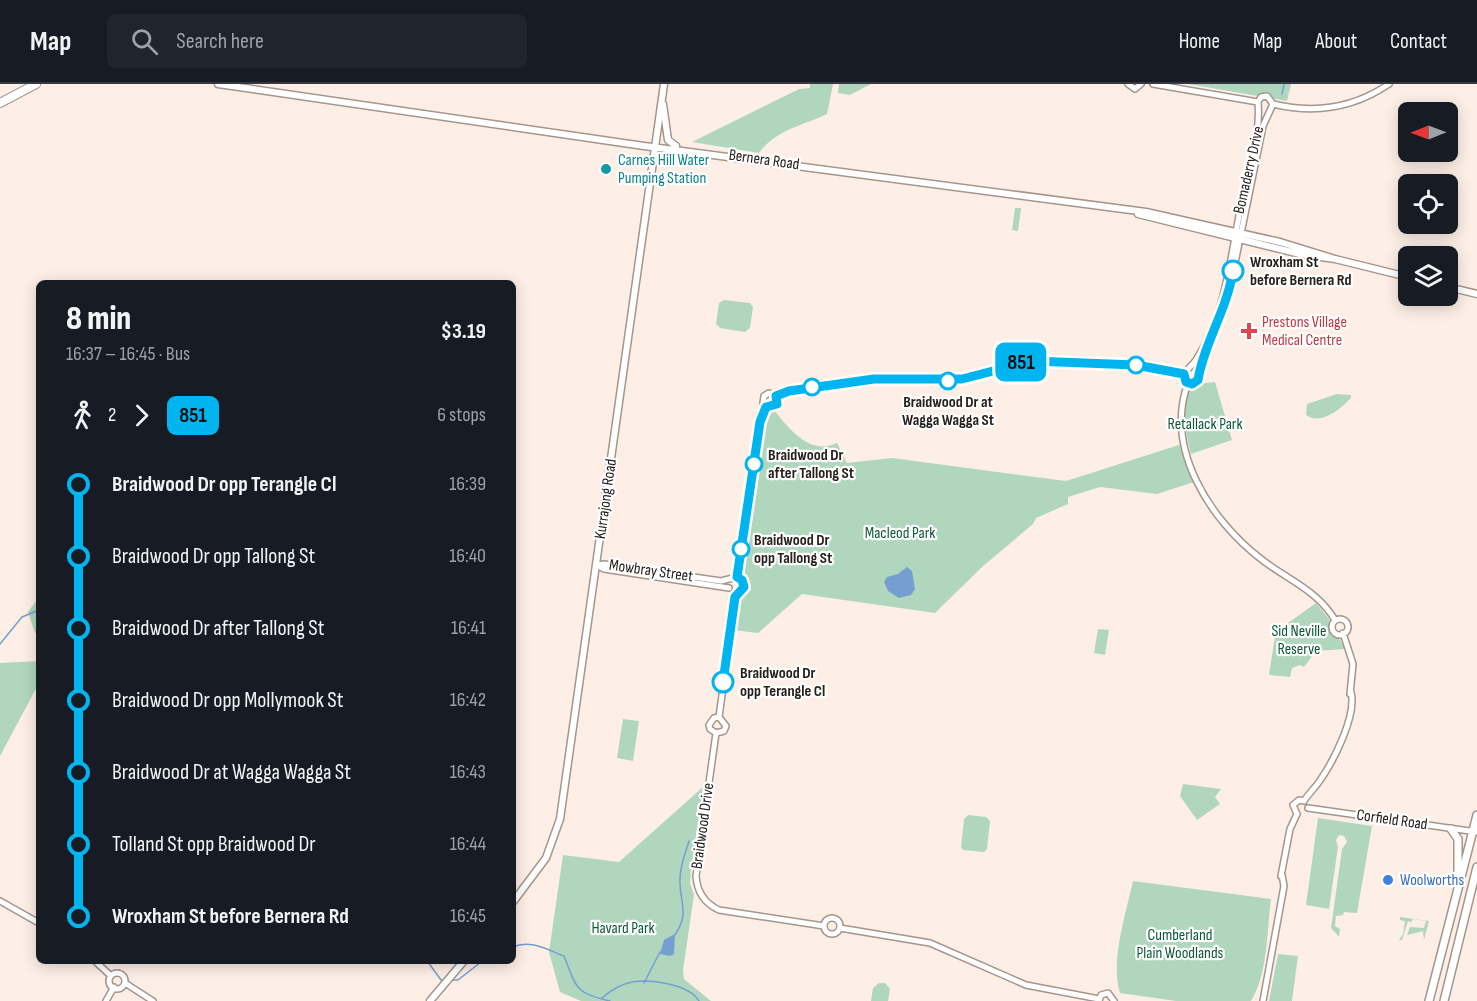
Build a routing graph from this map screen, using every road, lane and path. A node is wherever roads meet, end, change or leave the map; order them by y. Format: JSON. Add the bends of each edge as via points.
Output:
{"nodes":[{"id":1,"x":36,"y":84,"type":"edge"},
{"id":2,"x":218,"y":84,"type":"edge"},
{"id":3,"x":664,"y":84,"type":"edge"},
{"id":4,"x":1128,"y":84,"type":"edge"},
{"id":5,"x":1141,"y":84,"type":"edge"},
{"id":6,"x":1153,"y":84,"type":"edge"},
{"id":7,"x":1389,"y":84,"type":"edge"},
{"id":8,"x":662,"y":100,"type":"junction"},
{"id":9,"x":0,"y":103,"type":"edge"},
{"id":10,"x":1273,"y":104,"type":"junction"},
{"id":11,"x":1258,"y":105,"type":"junction"},
{"id":12,"x":1268,"y":110,"type":"junction"},
{"id":13,"x":656,"y":147,"type":"junction"},
{"id":14,"x":679,"y":148,"type":"junction"},
{"id":15,"x":1236,"y":235,"type":"junction"},
{"id":16,"x":1398,"y":275,"type":"edge"},
{"id":17,"x":1458,"y":290,"type":"edge"},
{"id":18,"x":1476,"y":294,"type":"edge"},
{"id":19,"x":1190,"y":368,"type":"junction"},
{"id":20,"x":1198,"y":373,"type":"junction"},
{"id":21,"x":1184,"y":374,"type":"junction"},
{"id":22,"x":1188,"y":383,"type":"junction"},
{"id":23,"x":776,"y":396,"type":"junction"},
{"id":24,"x":766,"y":407,"type":"junction"},
{"id":25,"x":597,"y":565,"type":"junction"},
{"id":26,"x":734,"y":578,"type":"junction"},
{"id":27,"x":729,"y":588,"type":"junction"},
{"id":28,"x":736,"y":593,"type":"junction"},
{"id":29,"x":1335,"y":620,"type":"junction"},
{"id":30,"x":1343,"y":633,"type":"junction"},
{"id":31,"x":719,"y":717,"type":"junction"},
{"id":32,"x":716,"y":733,"type":"junction"},
{"id":33,"x":1304,"y":801,"type":"junction"},
{"id":34,"x":1308,"y":808,"type":"junction"},
{"id":35,"x":1297,"y":814,"type":"junction"},
{"id":36,"x":1477,"y":815,"type":"edge"},
{"id":37,"x":1451,"y":829,"type":"junction"},
{"id":38,"x":1475,"y":832,"type":"edge"},
{"id":39,"x":1477,"y":867,"type":"edge"},
{"id":40,"x":516,"y":898,"type":"edge"},
{"id":41,"x":0,"y":900,"type":"edge"},
{"id":42,"x":36,"y":921,"type":"edge"},
{"id":43,"x":824,"y":926,"type":"junction"},
{"id":44,"x":840,"y":928,"type":"junction"},
{"id":45,"x":1439,"y":960,"type":"junction"},
{"id":46,"x":98,"y":964,"type":"edge"},
{"id":47,"x":461,"y":964,"type":"edge"},
{"id":48,"x":111,"y":976,"type":"junction"},
{"id":49,"x":125,"y":983,"type":"junction"},
{"id":50,"x":114,"y":987,"type":"junction"},
{"id":51,"x":430,"y":1000,"type":"edge"},
{"id":52,"x":1099,"y":1000,"type":"edge"},
{"id":53,"x":106,"y":1001,"type":"edge"},
{"id":54,"x":153,"y":1001,"type":"edge"},
{"id":55,"x":1114,"y":1001,"type":"edge"},
{"id":56,"x":1263,"y":1001,"type":"edge"},
{"id":57,"x":1429,"y":1001,"type":"edge"},
{"id":58,"x":1444,"y":1001,"type":"edge"}],
"edges":[{"from":1,"to":9,"type":"highway"},
{"from":2,"to":13,"type":"main road","name":"Bernera Road"},
{"from":3,"to":8,"type":"main road","name":"Kurrajong Road"},
{"from":4,"to":5,"type":"street","via":[[1135,89]]},
{"from":6,"to":11,"type":"street"},
{"from":7,"to":10,"type":"street","via":[[1375,94],[1331,108],[1304,110]]},
{"from":8,"to":13,"type":"main road","name":"Kurrajong Road"},
{"from":8,"to":14,"type":"main road","via":[[668,140]]},
{"from":10,"to":11,"type":"street","via":[[1267,96],[1261,97]]},
{"from":10,"to":12,"type":"street"},
{"from":11,"to":12,"type":"street"},
{"from":11,"to":15,"type":"street","name":"Bomaderry Drive","via":[[1260,123]]},
{"from":12,"to":15,"type":"street","name":"Bomaderry Drive"},
{"from":13,"to":14,"type":"main road","name":"Bernera Road"},
{"from":13,"to":25,"type":"main road","name":"Kurrajong Road"},
{"from":14,"to":15,"type":"main road","name":"Bernera Road","via":[[1132,212]]},
{"from":15,"to":16,"type":"main road","name":"Bernera Road"},
{"from":15,"to":19,"type":"street","via":[[1224,296]]},
{"from":15,"to":20,"type":"street","via":[[1228,297]]},
{"from":17,"to":18,"type":"main road"},
{"from":19,"to":20,"type":"street"},
{"from":19,"to":21,"type":"street"},
{"from":20,"to":22,"type":"street","via":[[1197,381]]},
{"from":21,"to":22,"type":"street"},
{"from":21,"to":23,"type":"street","via":[[1136,365],[1032,361],[962,379],[874,379]]},
{"from":22,"to":29,"type":"street","via":[[1181,402],[1181,421],[1191,469],[1204,498],[1261,559],[1310,590]]},
{"from":23,"to":24,"type":"street","via":[[775,406]]},
{"from":23,"to":24,"type":"street","via":[[765,394],[762,401]]},
{"from":24,"to":26,"type":"street","via":[[760,422]]},
{"from":25,"to":26,"type":"street","name":"Mowbray Street","via":[[721,581]]},
{"from":25,"to":27,"type":"street","name":"Mowbray Street"},
{"from":25,"to":40,"type":"main road","name":"Kurrajong Road","via":[[557,830],[541,867]]},
{"from":26,"to":27,"type":"street"},
{"from":26,"to":28,"type":"street","via":[[742,580],[744,587]]},
{"from":27,"to":28,"type":"street"},
{"from":28,"to":31,"type":"street"},
{"from":29,"to":30,"type":"street","via":[[1334,631]]},
{"from":29,"to":30,"type":"street","via":[[1346,622],[1348,627]]},
{"from":30,"to":33,"type":"street","via":[[1353,664],[1351,710],[1333,759]]},
{"from":31,"to":32,"type":"street","via":[[710,724]]},
{"from":31,"to":32,"type":"street","via":[[726,726]]},
{"from":32,"to":43,"type":"street","name":"Braidwood Drive","via":[[696,876],[700,894],[710,905],[724,911]]},
{"from":33,"to":34,"type":"street"},
{"from":33,"to":35,"type":"street","via":[[1294,803]]},
{"from":34,"to":35,"type":"street","via":[[1304,814]]},
{"from":34,"to":37,"type":"street","name":"Corfield Road"},
{"from":35,"to":56,"type":"street","via":[[1290,829]]},
{"from":36,"to":38,"type":"main road"},
{"from":37,"to":38,"type":"street","name":"Corfield Road"},
{"from":37,"to":45,"type":"main road","via":[[1458,839],[1459,866]]},
{"from":38,"to":45,"type":"main road"},
{"from":39,"to":58,"type":"main road"},
{"from":41,"to":42,"type":"street"},
{"from":43,"to":44,"type":"street","via":[[831,934]]},
{"from":43,"to":44,"type":"street","via":[[831,919],[838,921]]},
{"from":44,"to":52,"type":"street","via":[[930,944],[1026,985]]},
{"from":45,"to":57,"type":"main road"},
{"from":46,"to":48,"type":"street"},
{"from":47,"to":51,"type":"main road"},
{"from":48,"to":49,"type":"street","via":[[122,974]]},
{"from":48,"to":50,"type":"street"},
{"from":49,"to":50,"type":"street"},
{"from":49,"to":54,"type":"street"},
{"from":50,"to":53,"type":"street"},
{"from":52,"to":55,"type":"street","via":[[1108,993]]}]}
